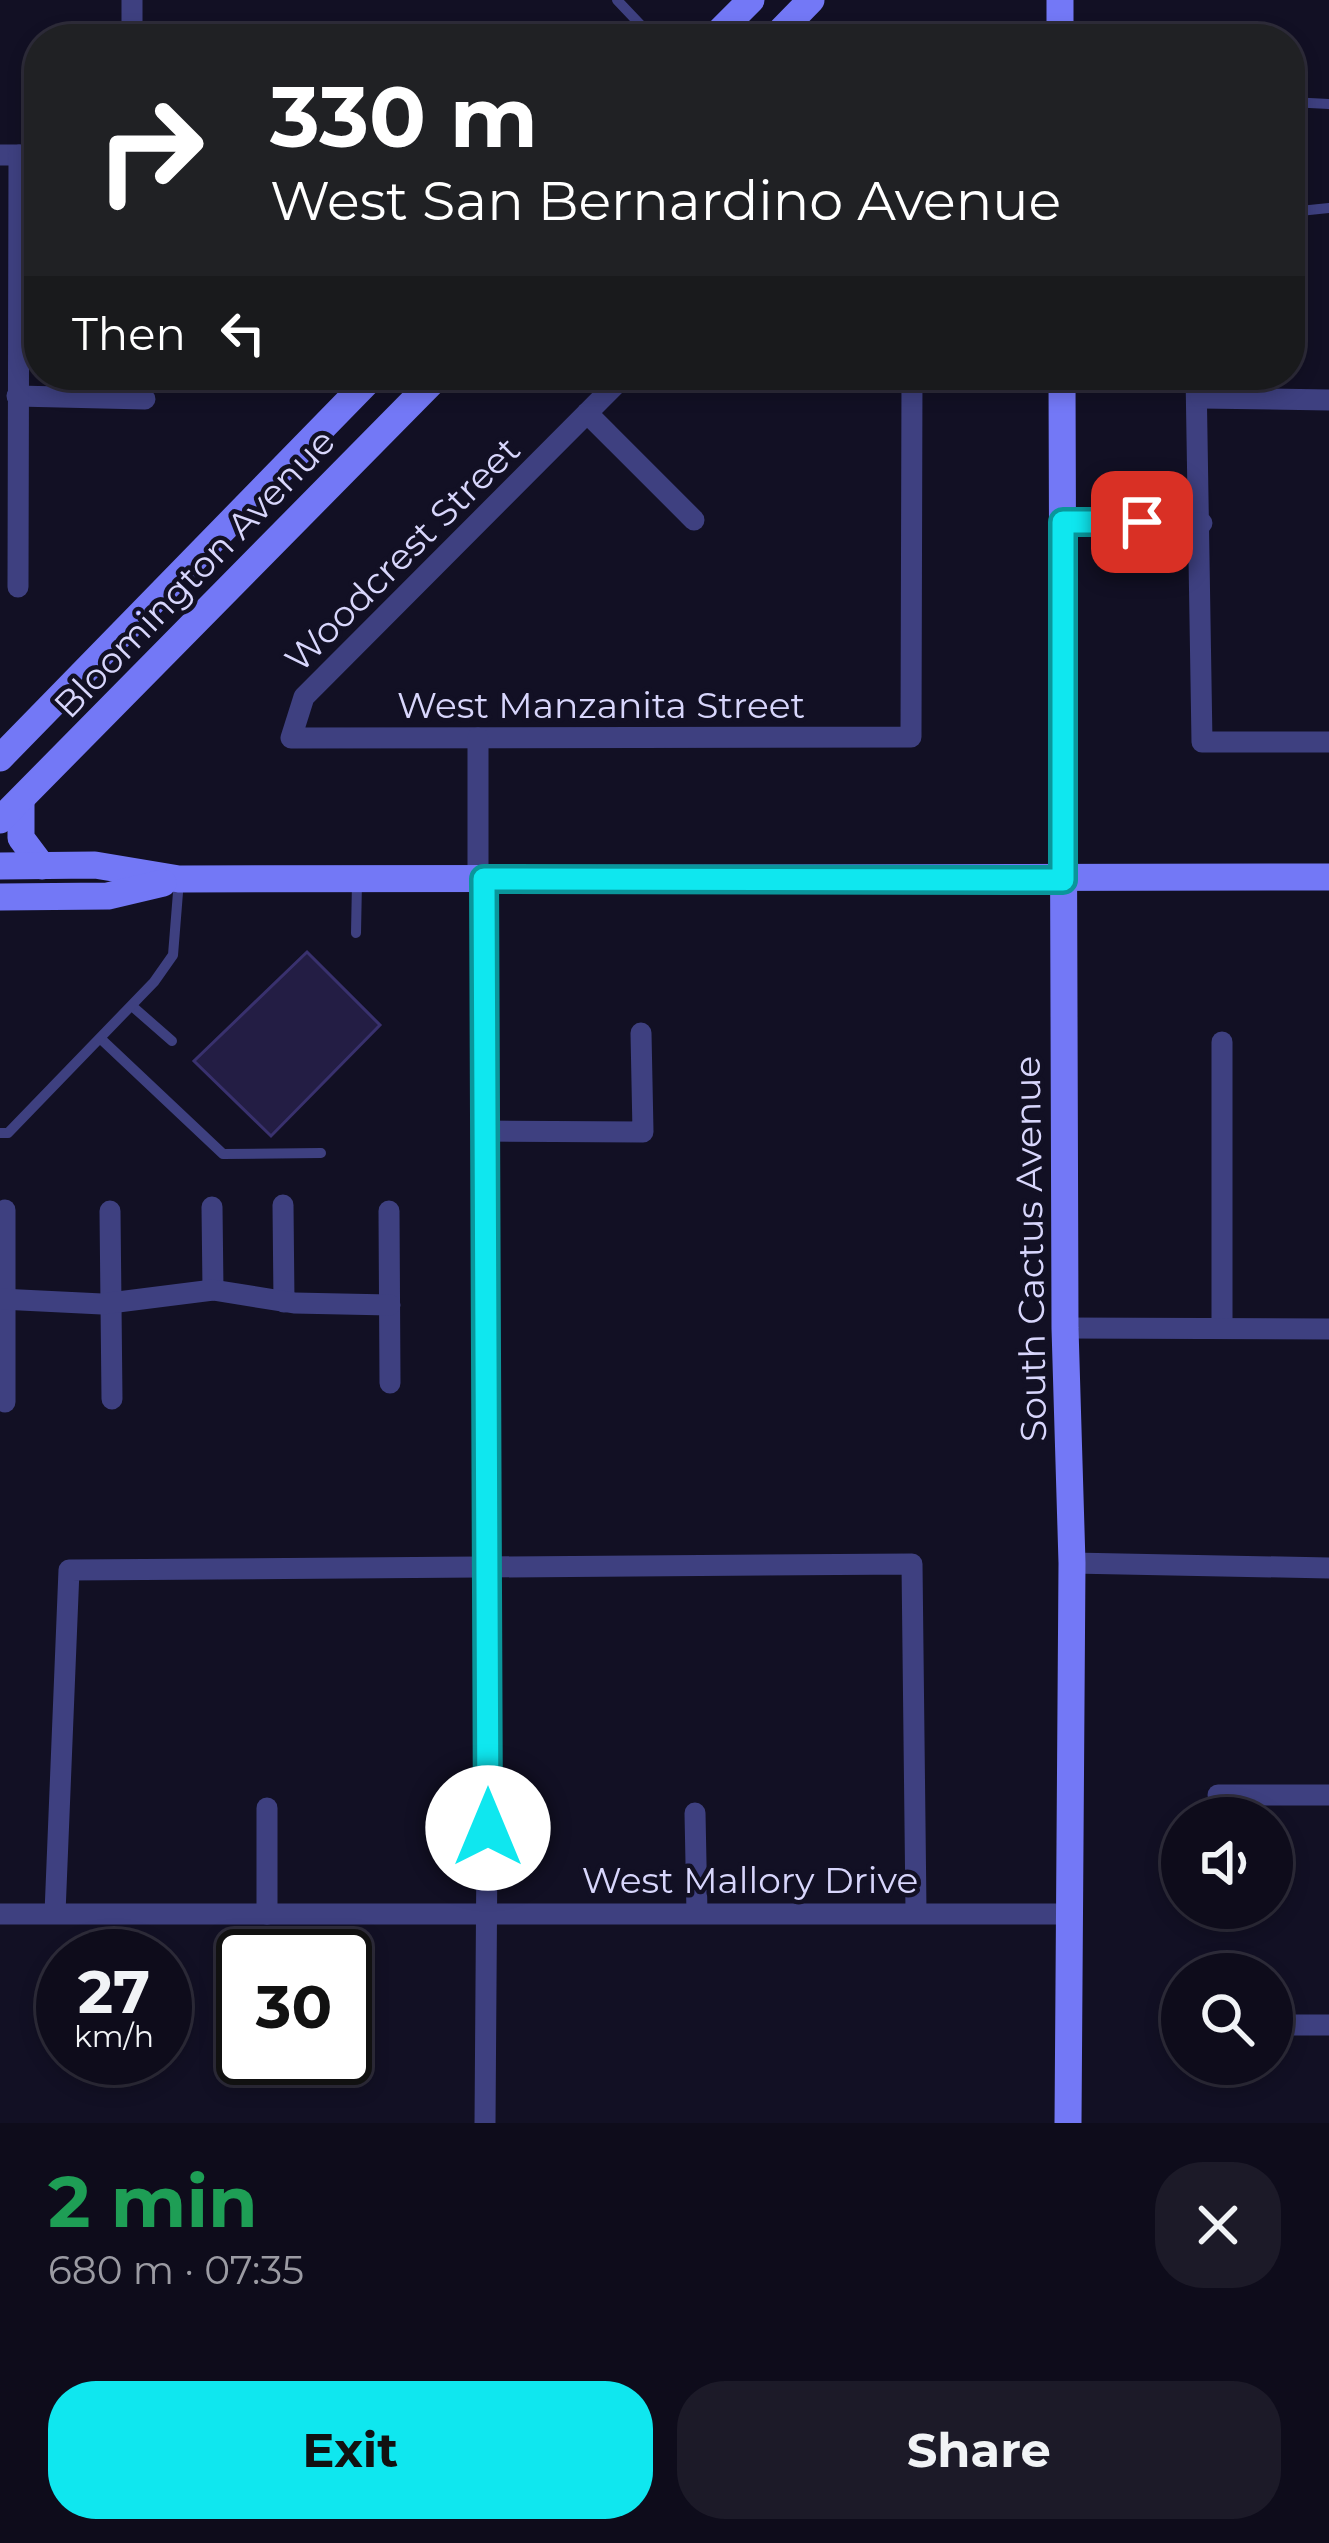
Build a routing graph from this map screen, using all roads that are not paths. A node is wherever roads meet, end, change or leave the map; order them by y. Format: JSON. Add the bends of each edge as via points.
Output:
{"nodes":[{"id":1,"x":617,"y":0,"type":"edge"},
{"id":2,"x":751,"y":0,"type":"edge"},
{"id":3,"x":811,"y":0,"type":"edge"},
{"id":4,"x":640,"y":24,"type":"edge"},
{"id":5,"x":727,"y":24,"type":"edge"},
{"id":6,"x":787,"y":24,"type":"edge"},
{"id":7,"x":20,"y":155,"type":"edge"},
{"id":8,"x":359,"y":390,"type":"edge"},
{"id":9,"x":424,"y":390,"type":"edge"},
{"id":10,"x":610,"y":390,"type":"edge"},
{"id":11,"x":912,"y":390,"type":"edge"},
{"id":12,"x":1062,"y":390,"type":"edge"},
{"id":13,"x":1199,"y":390,"type":"edge"},
{"id":14,"x":17,"y":396,"type":"junction"},
{"id":15,"x":1201,"y":398,"type":"junction"},
{"id":16,"x":145,"y":399,"type":"dead end"},
{"id":17,"x":1329,"y":400,"type":"edge"},
{"id":18,"x":587,"y":413,"type":"junction"},
{"id":19,"x":694,"y":520,"type":"dead end"},
{"id":20,"x":1063,"y":522,"type":"junction"},
{"id":21,"x":1202,"y":523,"type":"junction"},
{"id":22,"x":18,"y":587,"type":"dead end"},
{"id":23,"x":291,"y":738,"type":"joint"},
{"id":24,"x":478,"y":738,"type":"junction"},
{"id":25,"x":1329,"y":742,"type":"edge"},
{"id":26,"x":0,"y":758,"type":"edge"},
{"id":27,"x":10,"y":811,"type":"edge"},
{"id":28,"x":0,"y":866,"type":"edge"},
{"id":29,"x":42,"y":866,"type":"junction"},
{"id":30,"x":1329,"y":877,"type":"edge"},
{"id":31,"x":178,"y":879,"type":"junction"},
{"id":32,"x":357,"y":879,"type":"junction"},
{"id":33,"x":481,"y":879,"type":"junction"},
{"id":34,"x":1063,"y":880,"type":"junction"},
{"id":35,"x":0,"y":897,"type":"edge"},
{"id":36,"x":356,"y":933,"type":"dead end"},
{"id":37,"x":132,"y":1006,"type":"junction"},
{"id":38,"x":641,"y":1033,"type":"dead end"},
{"id":39,"x":101,"y":1039,"type":"junction"},
{"id":40,"x":172,"y":1040,"type":"dead end"},
{"id":41,"x":1222,"y":1042,"type":"dead end"},
{"id":42,"x":485,"y":1131,"type":"junction"},
{"id":43,"x":0,"y":1133,"type":"edge"},
{"id":44,"x":321,"y":1153,"type":"dead end"},
{"id":45,"x":283,"y":1205,"type":"dead end"},
{"id":46,"x":212,"y":1207,"type":"dead end"},
{"id":47,"x":5,"y":1210,"type":"dead end"},
{"id":48,"x":110,"y":1211,"type":"dead end"},
{"id":49,"x":389,"y":1211,"type":"dead end"},
{"id":50,"x":213,"y":1290,"type":"junction"},
{"id":51,"x":2,"y":1302,"type":"edge"},
{"id":52,"x":284,"y":1302,"type":"junction"},
{"id":53,"x":108,"y":1303,"type":"junction"},
{"id":54,"x":390,"y":1305,"type":"junction"},
{"id":55,"x":1065,"y":1328,"type":"junction"},
{"id":56,"x":1222,"y":1328,"type":"junction"},
{"id":57,"x":1329,"y":1329,"type":"edge"},
{"id":58,"x":390,"y":1383,"type":"dead end"},
{"id":59,"x":112,"y":1400,"type":"dead end"},
{"id":60,"x":5,"y":1402,"type":"dead end"},
{"id":61,"x":1072,"y":1563,"type":"junction"},
{"id":62,"x":489,"y":1568,"type":"junction"},
{"id":63,"x":1329,"y":1568,"type":"edge"},
{"id":64,"x":1218,"y":1795,"type":"dead end"},
{"id":65,"x":1329,"y":1795,"type":"edge"},
{"id":66,"x":267,"y":1808,"type":"dead end"},
{"id":67,"x":694,"y":1813,"type":"dead end"},
{"id":68,"x":916,"y":1911,"type":"junction"},
{"id":69,"x":55,"y":1912,"type":"junction"},
{"id":70,"x":267,"y":1913,"type":"junction"},
{"id":71,"x":697,"y":1913,"type":"junction"},
{"id":72,"x":1069,"y":1913,"type":"junction"},
{"id":73,"x":0,"y":1914,"type":"edge"},
{"id":74,"x":488,"y":1914,"type":"junction"},
{"id":75,"x":1293,"y":2025,"type":"edge"},
{"id":76,"x":1329,"y":2026,"type":"edge"},
{"id":77,"x":485,"y":2123,"type":"edge"},
{"id":78,"x":1068,"y":2123,"type":"edge"}],
"edges":[{"from":1,"to":4,"type":"lane"},
{"from":2,"to":5,"type":"main road"},
{"from":3,"to":6,"type":"main road"},
{"from":7,"to":14,"type":"street"},
{"from":8,"to":26,"type":"main road","name":"Bloomington Avenue"},
{"from":9,"to":27,"type":"main road","name":"Bloomington Avenue"},
{"from":10,"to":18,"type":"street","name":"Woodcrest Street"},
{"from":11,"to":24,"type":"street","name":"West Manzanita Street","via":[[911,736]]},
{"from":12,"to":20,"type":"main road","name":"South Cactus Avenue"},
{"from":13,"to":15,"type":"street"},
{"from":14,"to":16,"type":"street"},
{"from":14,"to":22,"type":"street"},
{"from":15,"to":17,"type":"street"},
{"from":15,"to":21,"type":"street"},
{"from":18,"to":19,"type":"street"},
{"from":18,"to":23,"type":"street","name":"Woodcrest Street","via":[[304,697]]},
{"from":20,"to":21,"type":"street"},
{"from":20,"to":34,"type":"main road","name":"South Cactus Avenue"},
{"from":21,"to":25,"type":"street","via":[[1202,742]]},
{"from":23,"to":24,"type":"street","name":"West Manzanita Street"},
{"from":24,"to":33,"type":"street"},
{"from":27,"to":29,"type":"main road"},
{"from":28,"to":29,"type":"main road"},
{"from":29,"to":31,"type":"main road"},
{"from":30,"to":34,"type":"main road"},
{"from":31,"to":32,"type":"main road"},
{"from":31,"to":35,"type":"main road","via":[[108,896]]},
{"from":31,"to":37,"type":"lane","via":[[172,955]]},
{"from":32,"to":33,"type":"main road"},
{"from":32,"to":36,"type":"lane"},
{"from":33,"to":34,"type":"main road"},
{"from":33,"to":42,"type":"street"},
{"from":34,"to":55,"type":"main road","name":"South Cactus Avenue"},
{"from":37,"to":39,"type":"lane"},
{"from":37,"to":40,"type":"lane"},
{"from":38,"to":42,"type":"street","via":[[643,1132]]},
{"from":39,"to":43,"type":"lane"},
{"from":39,"to":44,"type":"lane","via":[[223,1154]]},
{"from":41,"to":56,"type":"street"},
{"from":42,"to":62,"type":"street"},
{"from":45,"to":52,"type":"street"},
{"from":46,"to":50,"type":"street"},
{"from":47,"to":51,"type":"street"},
{"from":48,"to":53,"type":"street"},
{"from":49,"to":54,"type":"street"},
{"from":50,"to":52,"type":"street"},
{"from":50,"to":53,"type":"street"},
{"from":51,"to":53,"type":"street"},
{"from":51,"to":60,"type":"street"},
{"from":52,"to":54,"type":"street"},
{"from":53,"to":59,"type":"street"},
{"from":54,"to":58,"type":"street"},
{"from":55,"to":56,"type":"street"},
{"from":55,"to":61,"type":"main road","name":"South Cactus Avenue"},
{"from":56,"to":57,"type":"street"},
{"from":61,"to":63,"type":"street"},
{"from":61,"to":72,"type":"main road","name":"South Cactus Avenue"},
{"from":62,"to":68,"type":"street","via":[[912,1564]]},
{"from":62,"to":69,"type":"street","via":[[69,1570]]},
{"from":62,"to":74,"type":"street"},
{"from":64,"to":65,"type":"street"},
{"from":66,"to":70,"type":"street"},
{"from":67,"to":71,"type":"street"},
{"from":68,"to":71,"type":"street","name":"West Mallory Drive"},
{"from":68,"to":72,"type":"street","name":"West Mallory Drive"},
{"from":69,"to":70,"type":"street","name":"West Mallory Drive"},
{"from":69,"to":73,"type":"street","name":"West Mallory Drive"},
{"from":70,"to":74,"type":"street","name":"West Mallory Drive"},
{"from":71,"to":74,"type":"street","name":"West Mallory Drive"},
{"from":72,"to":78,"type":"main road","name":"South Cactus Avenue"},
{"from":74,"to":77,"type":"street"},
{"from":75,"to":76,"type":"street"}]}
